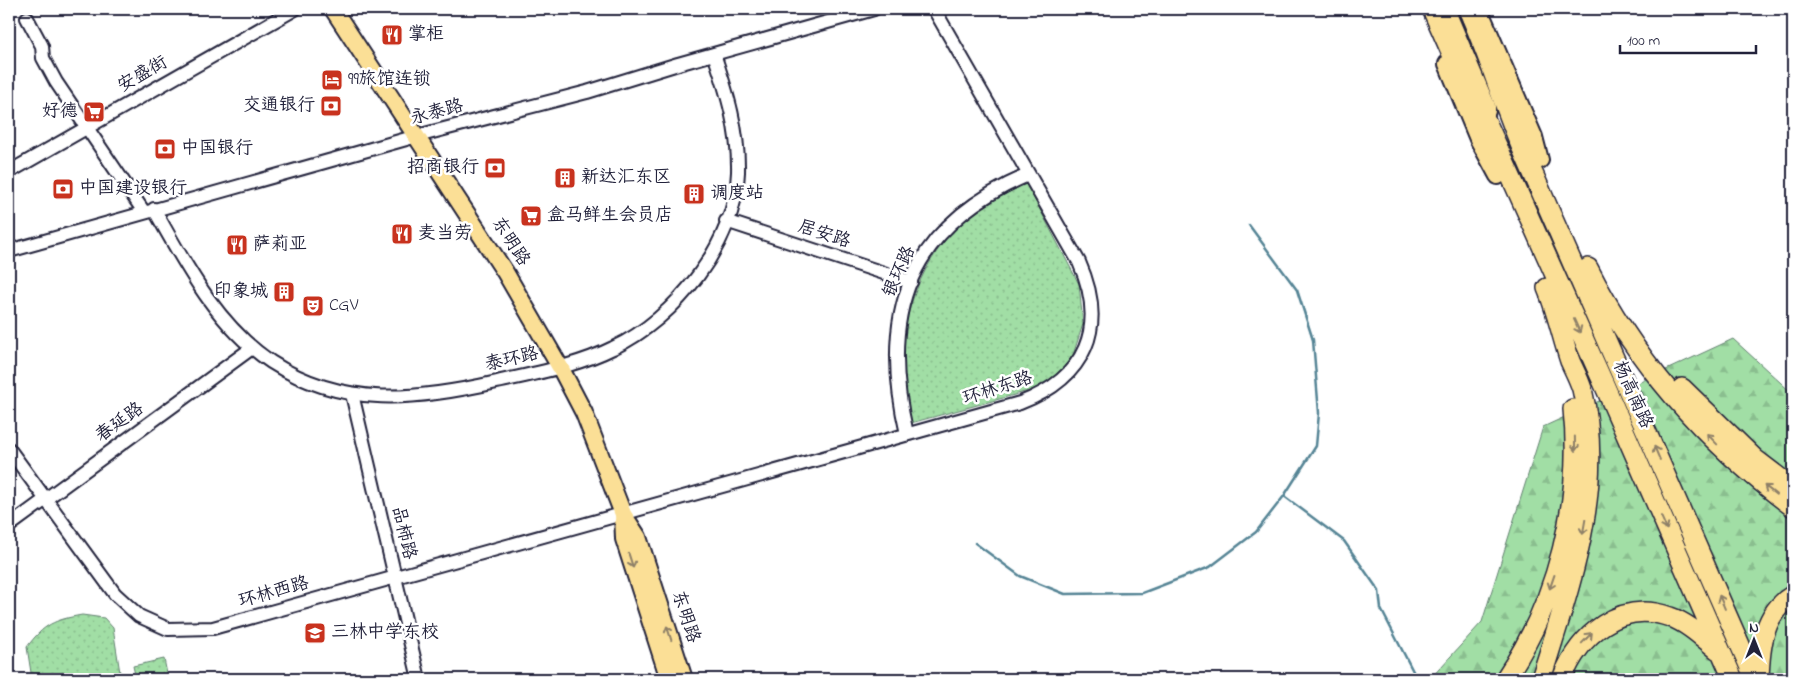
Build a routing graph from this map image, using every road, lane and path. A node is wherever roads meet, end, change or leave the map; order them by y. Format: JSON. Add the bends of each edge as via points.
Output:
{"nodes":[{"id":1,"x":295,"y":9,"type":"edge"},
{"id":2,"x":333,"y":9,"type":"edge"},
{"id":3,"x":874,"y":9,"type":"edge"},
{"id":4,"x":934,"y":9,"type":"edge"},
{"id":5,"x":1423,"y":9,"type":"edge"},
{"id":6,"x":1432,"y":9,"type":"edge"},
{"id":7,"x":1446,"y":9,"type":"edge"},
{"id":8,"x":1456,"y":9,"type":"edge"},
{"id":9,"x":1468,"y":9,"type":"edge"},
{"id":10,"x":1479,"y":9,"type":"edge"},
{"id":11,"x":27,"y":18,"type":"dead end"},
{"id":12,"x":714,"y":54,"type":"junction"},
{"id":13,"x":1489,"y":56,"type":"junction"},
{"id":14,"x":1455,"y":71,"type":"junction"},
{"id":15,"x":1507,"y":112,"type":"junction"},
{"id":16,"x":1486,"y":122,"type":"junction"},
{"id":17,"x":86,"y":128,"type":"junction"},
{"id":18,"x":417,"y":136,"type":"junction"},
{"id":19,"x":1540,"y":160,"type":"junction"},
{"id":20,"x":9,"y":172,"type":"edge"},
{"id":21,"x":1028,"y":175,"type":"junction"},
{"id":22,"x":149,"y":211,"type":"junction"},
{"id":23,"x":726,"y":221,"type":"junction"},
{"id":24,"x":9,"y":251,"type":"edge"},
{"id":25,"x":911,"y":282,"type":"junction"},
{"id":26,"x":252,"y":348,"type":"junction"},
{"id":27,"x":1570,"y":360,"type":"junction"},
{"id":28,"x":560,"y":367,"type":"junction"},
{"id":29,"x":352,"y":394,"type":"junction"},
{"id":30,"x":907,"y":434,"type":"junction"},
{"id":31,"x":9,"y":449,"type":"edge"},
{"id":32,"x":1751,"y":466,"type":"junction"},
{"id":33,"x":1793,"y":488,"type":"edge"},
{"id":34,"x":45,"y":499,"type":"junction"},
{"id":35,"x":1793,"y":507,"type":"edge"},
{"id":36,"x":623,"y":514,"type":"junction"},
{"id":37,"x":9,"y":526,"type":"edge"},
{"id":38,"x":395,"y":576,"type":"junction"},
{"id":39,"x":1793,"y":595,"type":"edge"},
{"id":40,"x":1721,"y":652,"type":"junction"},
{"id":41,"x":419,"y":679,"type":"edge"},
{"id":42,"x":669,"y":679,"type":"edge"},
{"id":43,"x":684,"y":679,"type":"edge"},
{"id":44,"x":1505,"y":679,"type":"edge"},
{"id":45,"x":1541,"y":679,"type":"edge"},
{"id":46,"x":1562,"y":679,"type":"edge"},
{"id":47,"x":1733,"y":679,"type":"edge"},
{"id":48,"x":1757,"y":679,"type":"edge"}],
"edges":[{"from":1,"to":17,"type":"street","name":"安盛街"},
{"from":2,"to":18,"type":"main road","name":"东明路"},
{"from":3,"to":12,"type":"street","name":"永泰路"},
{"from":4,"to":21,"type":"street","name":"环林东路"},
{"from":5,"to":14,"type":"main road","name":"杨高南路"},
{"from":6,"to":14,"type":"highway","name":"杨高南路"},
{"from":7,"to":16,"type":"main road","name":"杨高南路","via":[[1487,106]]},
{"from":8,"to":15,"type":"main road","name":"杨高南路","via":[[1497,102]]},
{"from":9,"to":13,"type":"highway","name":"杨高南路"},
{"from":10,"to":19,"type":"main road","via":[[1534,137]]},
{"from":11,"to":17,"type":"street","name":"泰环路","via":[[42,46],[43,58]]},
{"from":12,"to":18,"type":"street","name":"永泰路","via":[[587,92]]},
{"from":12,"to":23,"type":"street","name":"泰环路","via":[[732,115],[737,147],[738,175]]},
{"from":13,"to":15,"type":"highway","name":"杨高南路"},
{"from":13,"to":19,"type":"highway","via":[[1528,144]]},
{"from":14,"to":16,"type":"highway","name":"杨高南路"},
{"from":14,"to":27,"type":"highway","via":[[1559,317]]},
{"from":48,"to":15,"type":"highway","name":"杨高南路","one_way":true},
{"from":16,"to":40,"type":"highway","name":"杨高南路","one_way":true},
{"from":17,"to":20,"type":"street","name":"安盛街"},
{"from":17,"to":22,"type":"street","name":"泰环路"},
{"from":18,"to":22,"type":"street","name":"永泰路"},
{"from":18,"to":28,"type":"main road","name":"东明路","via":[[505,272]]},
{"from":32,"to":19,"type":"highway","one_way":true,"via":[[1661,364],[1641,355],[1596,284]]},
{"from":21,"to":25,"type":"street","name":"银环路","via":[[989,193],[962,212],[928,250]]},
{"from":21,"to":30,"type":"street","name":"环林东路","via":[[1087,280],[1092,314],[1084,351],[1059,384],[1042,395]]},
{"from":22,"to":24,"type":"street","name":"永泰路"},
{"from":22,"to":26,"type":"street","name":"泰环路","via":[[200,287],[234,331]]},
{"from":23,"to":25,"type":"street","name":"居安路"},
{"from":23,"to":28,"type":"street","name":"泰环路","via":[[695,281],[657,321],[613,348]]},
{"from":25,"to":30,"type":"street","name":"银环路","via":[[900,320],[896,365]]},
{"from":26,"to":29,"type":"street","name":"泰环路","via":[[295,376]]},
{"from":26,"to":34,"type":"street","name":"春延路"},
{"from":27,"to":44,"type":"highway","one_way":true,"via":[[1575,448],[1564,541],[1553,578],[1526,642]]},
{"from":27,"to":45,"type":"highway","one_way":true,"via":[[1582,388],[1586,412],[1589,478],[1585,521],[1575,566]]},
{"from":28,"to":29,"type":"street","name":"泰环路","via":[[439,395],[406,398]]},
{"from":28,"to":36,"type":"main road","name":"东明路","via":[[587,421]]},
{"from":29,"to":38,"type":"street","name":"品柿路"},
{"from":30,"to":36,"type":"street","name":"环林东路"},
{"from":31,"to":34,"type":"street","name":"环林西路"},
{"from":32,"to":33,"type":"highway"},
{"from":35,"to":32,"type":"highway","one_way":true},
{"from":34,"to":37,"type":"street","name":"春延路"},
{"from":34,"to":38,"type":"street","name":"环林西路","via":[[115,594],[139,616],[168,629],[213,628]]},
{"from":36,"to":38,"type":"street","name":"环林西路"},
{"from":36,"to":42,"type":"main road","name":"东明路","one_way":true,"via":[[624,539]]},
{"from":43,"to":36,"type":"main road","name":"东明路","one_way":true,"via":[[638,537]]},
{"from":38,"to":41,"type":"street","name":"品柿路"},
{"from":39,"to":48,"type":"highway","via":[[1772,615],[1766,628]]},
{"from":46,"to":40,"type":"highway","one_way":true,"via":[[1569,660],[1584,640],[1601,624],[1628,614],[1670,616]]},
{"from":40,"to":47,"type":"highway","name":"杨高南路"}]}
